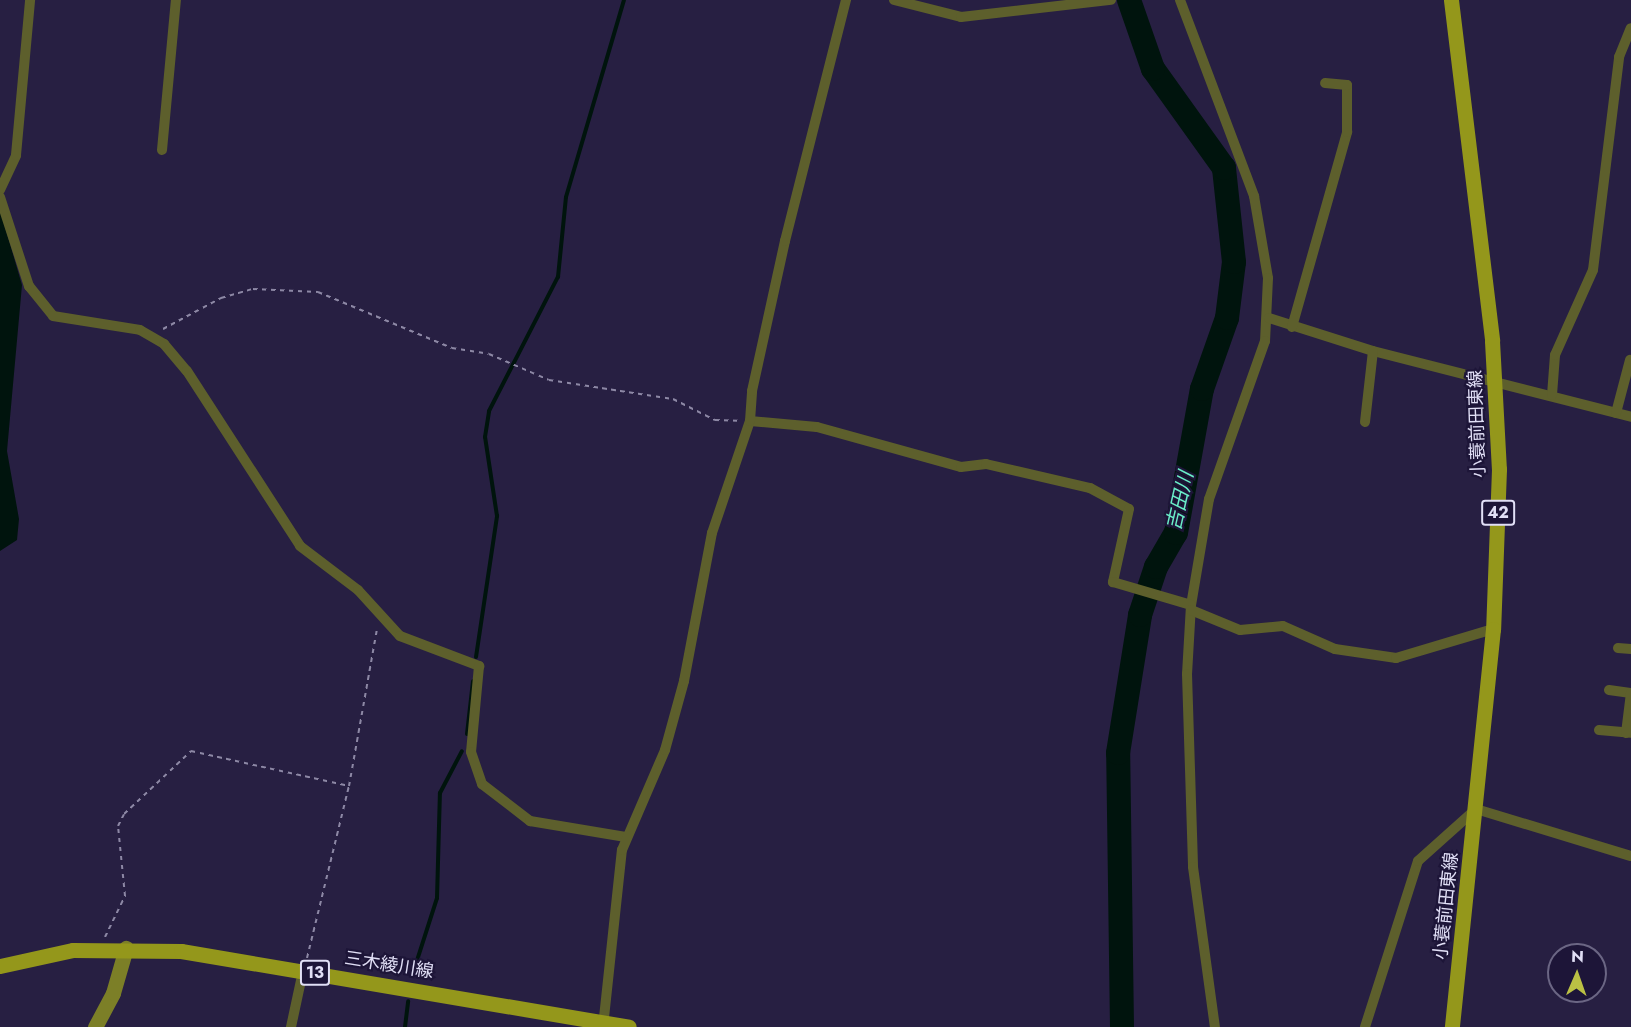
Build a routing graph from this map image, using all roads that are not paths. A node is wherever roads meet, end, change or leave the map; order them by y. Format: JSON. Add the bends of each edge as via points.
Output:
{"nodes":[{"id":1,"x":30,"y":0,"type":"edge"},
{"id":2,"x":176,"y":0,"type":"edge"},
{"id":3,"x":846,"y":0,"type":"edge"},
{"id":4,"x":894,"y":0,"type":"edge"},
{"id":5,"x":1180,"y":0,"type":"edge"},
{"id":6,"x":1451,"y":0,"type":"edge"},
{"id":7,"x":1109,"y":1,"type":"edge"},
{"id":8,"x":1631,"y":28,"type":"edge"},
{"id":9,"x":1325,"y":83,"type":"dead end"},
{"id":10,"x":162,"y":150,"type":"dead end"},
{"id":11,"x":0,"y":190,"type":"edge"},
{"id":12,"x":0,"y":197,"type":"edge"},
{"id":13,"x":1269,"y":318,"type":"junction"},
{"id":14,"x":1292,"y":327,"type":"junction"},
{"id":15,"x":1373,"y":351,"type":"junction"},
{"id":16,"x":1630,"y":360,"type":"edge"},
{"id":17,"x":1495,"y":380,"type":"junction"},
{"id":18,"x":1552,"y":395,"type":"junction"},
{"id":19,"x":1616,"y":412,"type":"junction"},
{"id":20,"x":1631,"y":417,"type":"edge"},
{"id":21,"x":750,"y":421,"type":"junction"},
{"id":22,"x":1365,"y":422,"type":"dead end"},
{"id":23,"x":1191,"y":608,"type":"junction"},
{"id":24,"x":1493,"y":629,"type":"junction"},
{"id":25,"x":1618,"y":648,"type":"dead end"},
{"id":26,"x":1631,"y":649,"type":"edge"},
{"id":27,"x":1609,"y":690,"type":"dead end"},
{"id":28,"x":1631,"y":693,"type":"edge"},
{"id":29,"x":1599,"y":730,"type":"dead end"},
{"id":30,"x":1629,"y":733,"type":"edge"},
{"id":31,"x":1476,"y":809,"type":"junction"},
{"id":32,"x":626,"y":837,"type":"junction"},
{"id":33,"x":1631,"y":856,"type":"edge"},
{"id":34,"x":126,"y":948,"type":"junction"},
{"id":35,"x":0,"y":966,"type":"edge"},
{"id":36,"x":303,"y":970,"type":"junction"},
{"id":37,"x":604,"y":1024,"type":"edge"},
{"id":38,"x":95,"y":1027,"type":"edge"},
{"id":39,"x":291,"y":1027,"type":"edge"},
{"id":40,"x":629,"y":1027,"type":"edge"},
{"id":41,"x":1215,"y":1027,"type":"edge"},
{"id":42,"x":1365,"y":1027,"type":"edge"},
{"id":43,"x":1452,"y":1027,"type":"edge"}],
"edges":[{"from":1,"to":11,"type":"street","via":[[16,155]]},
{"from":2,"to":10,"type":"street"},
{"from":3,"to":21,"type":"street","via":[[785,242],[752,391]]},
{"from":4,"to":7,"type":"street","via":[[961,17]]},
{"from":5,"to":13,"type":"street","via":[[1254,196],[1263,232]]},
{"from":6,"to":17,"type":"main road","name":"小蓑前田東線","number":"42"},
{"from":8,"to":18,"type":"street","via":[[1619,57],[1593,270],[1555,356]]},
{"from":9,"to":14,"type":"street","via":[[1347,85],[1347,132]]},
{"from":12,"to":32,"type":"street","via":[[29,286],[53,316],[140,330],[150,336],[187,371],[300,546],[358,590],[400,636],[479,666],[471,752],[482,784],[530,821]]},
{"from":13,"to":14,"type":"street"},
{"from":13,"to":23,"type":"street","via":[[1251,389],[1209,499]]},
{"from":14,"to":15,"type":"street"},
{"from":15,"to":17,"type":"street"},
{"from":15,"to":22,"type":"street"},
{"from":16,"to":19,"type":"street"},
{"from":17,"to":18,"type":"street"},
{"from":17,"to":24,"type":"main road","name":"小蓑前田東線","number":"42","via":[[1499,469]]},
{"from":18,"to":19,"type":"street"},
{"from":19,"to":20,"type":"street"},
{"from":21,"to":23,"type":"street","via":[[817,427],[961,467],[986,464],[1047,475],[1115,498],[1130,509],[1113,582],[1171,598]]},
{"from":21,"to":32,"type":"street","via":[[719,502],[684,681],[665,750]]},
{"from":23,"to":24,"type":"street","via":[[1240,630],[1283,626],[1335,649],[1396,658]]},
{"from":23,"to":41,"type":"street","via":[[1193,867]]},
{"from":24,"to":31,"type":"main road","name":"小蓑前田東線","number":"42"},
{"from":25,"to":26,"type":"street"},
{"from":27,"to":28,"type":"street"},
{"from":28,"to":30,"type":"street"},
{"from":29,"to":30,"type":"street"},
{"from":31,"to":33,"type":"street"},
{"from":31,"to":42,"type":"street","via":[[1418,861],[1367,1007]]},
{"from":31,"to":43,"type":"main road","name":"小蓑前田東線","number":"42"},
{"from":32,"to":37,"type":"street","via":[[616,885]]},
{"from":34,"to":35,"type":"main road","name":"三木綾川線","number":"13","via":[[99,948]]},
{"from":34,"to":36,"type":"main road","name":"三木綾川線","number":"13"},
{"from":34,"to":38,"type":"street","via":[[114,993]]},
{"from":36,"to":37,"type":"main road","name":"三木綾川線","number":"13"},
{"from":36,"to":39,"type":"street"},
{"from":37,"to":40,"type":"main road","name":"三木綾川線","number":"13"}]}
